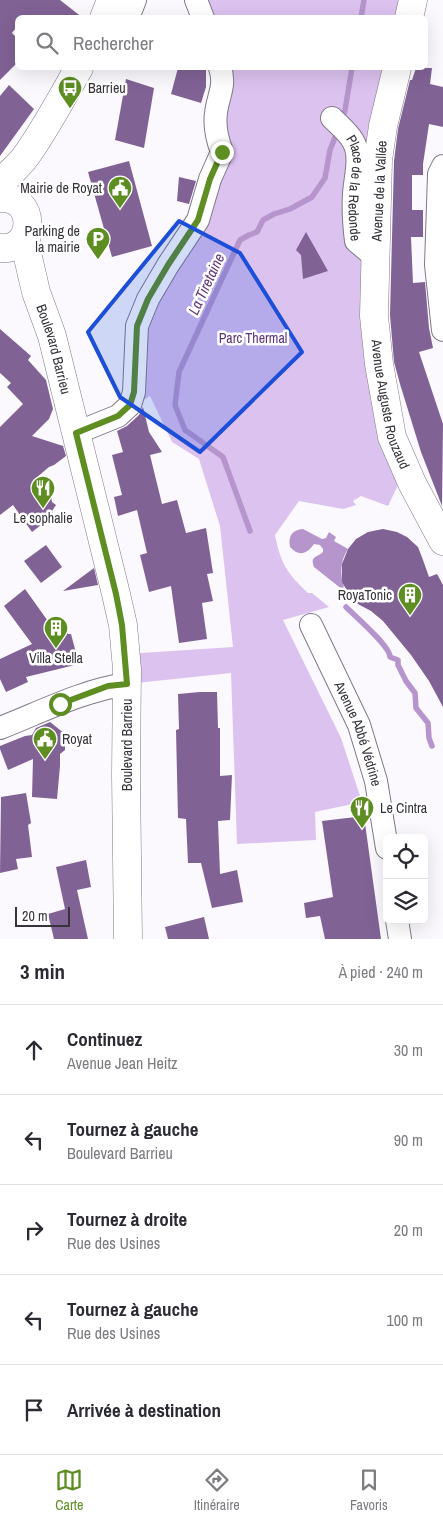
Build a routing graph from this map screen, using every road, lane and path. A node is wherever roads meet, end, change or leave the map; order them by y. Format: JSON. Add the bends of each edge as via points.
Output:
{"nodes":[{"id":1,"x":111,"y":0,"type":"edge"},
{"id":2,"x":135,"y":0,"type":"edge"},
{"id":3,"x":196,"y":0,"type":"edge"},
{"id":4,"x":414,"y":0,"type":"edge"},
{"id":5,"x":105,"y":15,"type":"edge"},
{"id":6,"x":129,"y":15,"type":"edge"},
{"id":7,"x":202,"y":15,"type":"edge"},
{"id":8,"x":410,"y":15,"type":"edge"},
{"id":9,"x":78,"y":70,"type":"edge"},
{"id":10,"x":221,"y":70,"type":"edge"},
{"id":11,"x":397,"y":70,"type":"edge"},
{"id":12,"x":332,"y":118,"type":"dead end"},
{"id":13,"x":25,"y":158,"type":"junction"},
{"id":14,"x":443,"y":166,"type":"edge"},
{"id":15,"x":0,"y":185,"type":"edge"},
{"id":16,"x":16,"y":213,"type":"edge"},
{"id":17,"x":2,"y":248,"type":"edge"},
{"id":18,"x":375,"y":257,"type":"junction"},
{"id":19,"x":36,"y":292,"type":"junction"},
{"id":20,"x":443,"y":330,"type":"edge"},
{"id":21,"x":76,"y":433,"type":"junction"},
{"id":22,"x":443,"y":541,"type":"edge"},
{"id":23,"x":311,"y":625,"type":"dead end"},
{"id":24,"x":127,"y":684,"type":"junction"},
{"id":25,"x":0,"y":728,"type":"edge"},
{"id":26,"x":385,"y":834,"type":"edge"},
{"id":27,"x":398,"y":924,"type":"edge"},
{"id":28,"x":128,"y":939,"type":"edge"},
{"id":29,"x":400,"y":939,"type":"edge"}],
"edges":[{"from":1,"to":5,"type":"main road"},
{"from":2,"to":6,"type":"street"},
{"from":3,"to":7,"type":"street"},
{"from":4,"to":8,"type":"main road"},
{"from":9,"to":13,"type":"main road"},
{"from":10,"to":21,"type":"street","via":[[224,77],[216,114],[216,133],[222,152],[198,220],[148,299],[137,326],[134,392],[130,405],[118,416]]},
{"from":11,"to":18,"type":"main road","name":"Avenue de la Vallée","via":[[378,160]]},
{"from":12,"to":18,"type":"street","name":"Place de la Redonde","via":[[356,147],[356,241]]},
{"from":13,"to":15,"type":"main road"},
{"from":13,"to":16,"type":"main road","name":"Boulevard Barrieu"},
{"from":14,"to":20,"type":"street","via":[[439,174],[436,264]]},
{"from":16,"to":17,"type":"main road","via":[[20,241]]},
{"from":16,"to":19,"type":"main road","name":"Boulevard Barrieu"},
{"from":17,"to":19,"type":"main road","name":"Boulevard Barrieu"},
{"from":18,"to":22,"type":"main road","name":"Avenue Auguste Rouzaud","via":[[374,316],[392,437]]},
{"from":19,"to":21,"type":"main road","name":"Boulevard Barrieu","via":[[52,336]]},
{"from":21,"to":24,"type":"main road","name":"Boulevard Barrieu","via":[[116,594]]},
{"from":23,"to":26,"type":"street","name":"Avenue Abbé Védrine","via":[[359,725],[376,781]]},
{"from":24,"to":25,"type":"street","via":[[90,692]]},
{"from":24,"to":28,"type":"main road","name":"Boulevard Barrieu"},
{"from":27,"to":29,"type":"street"}]}
